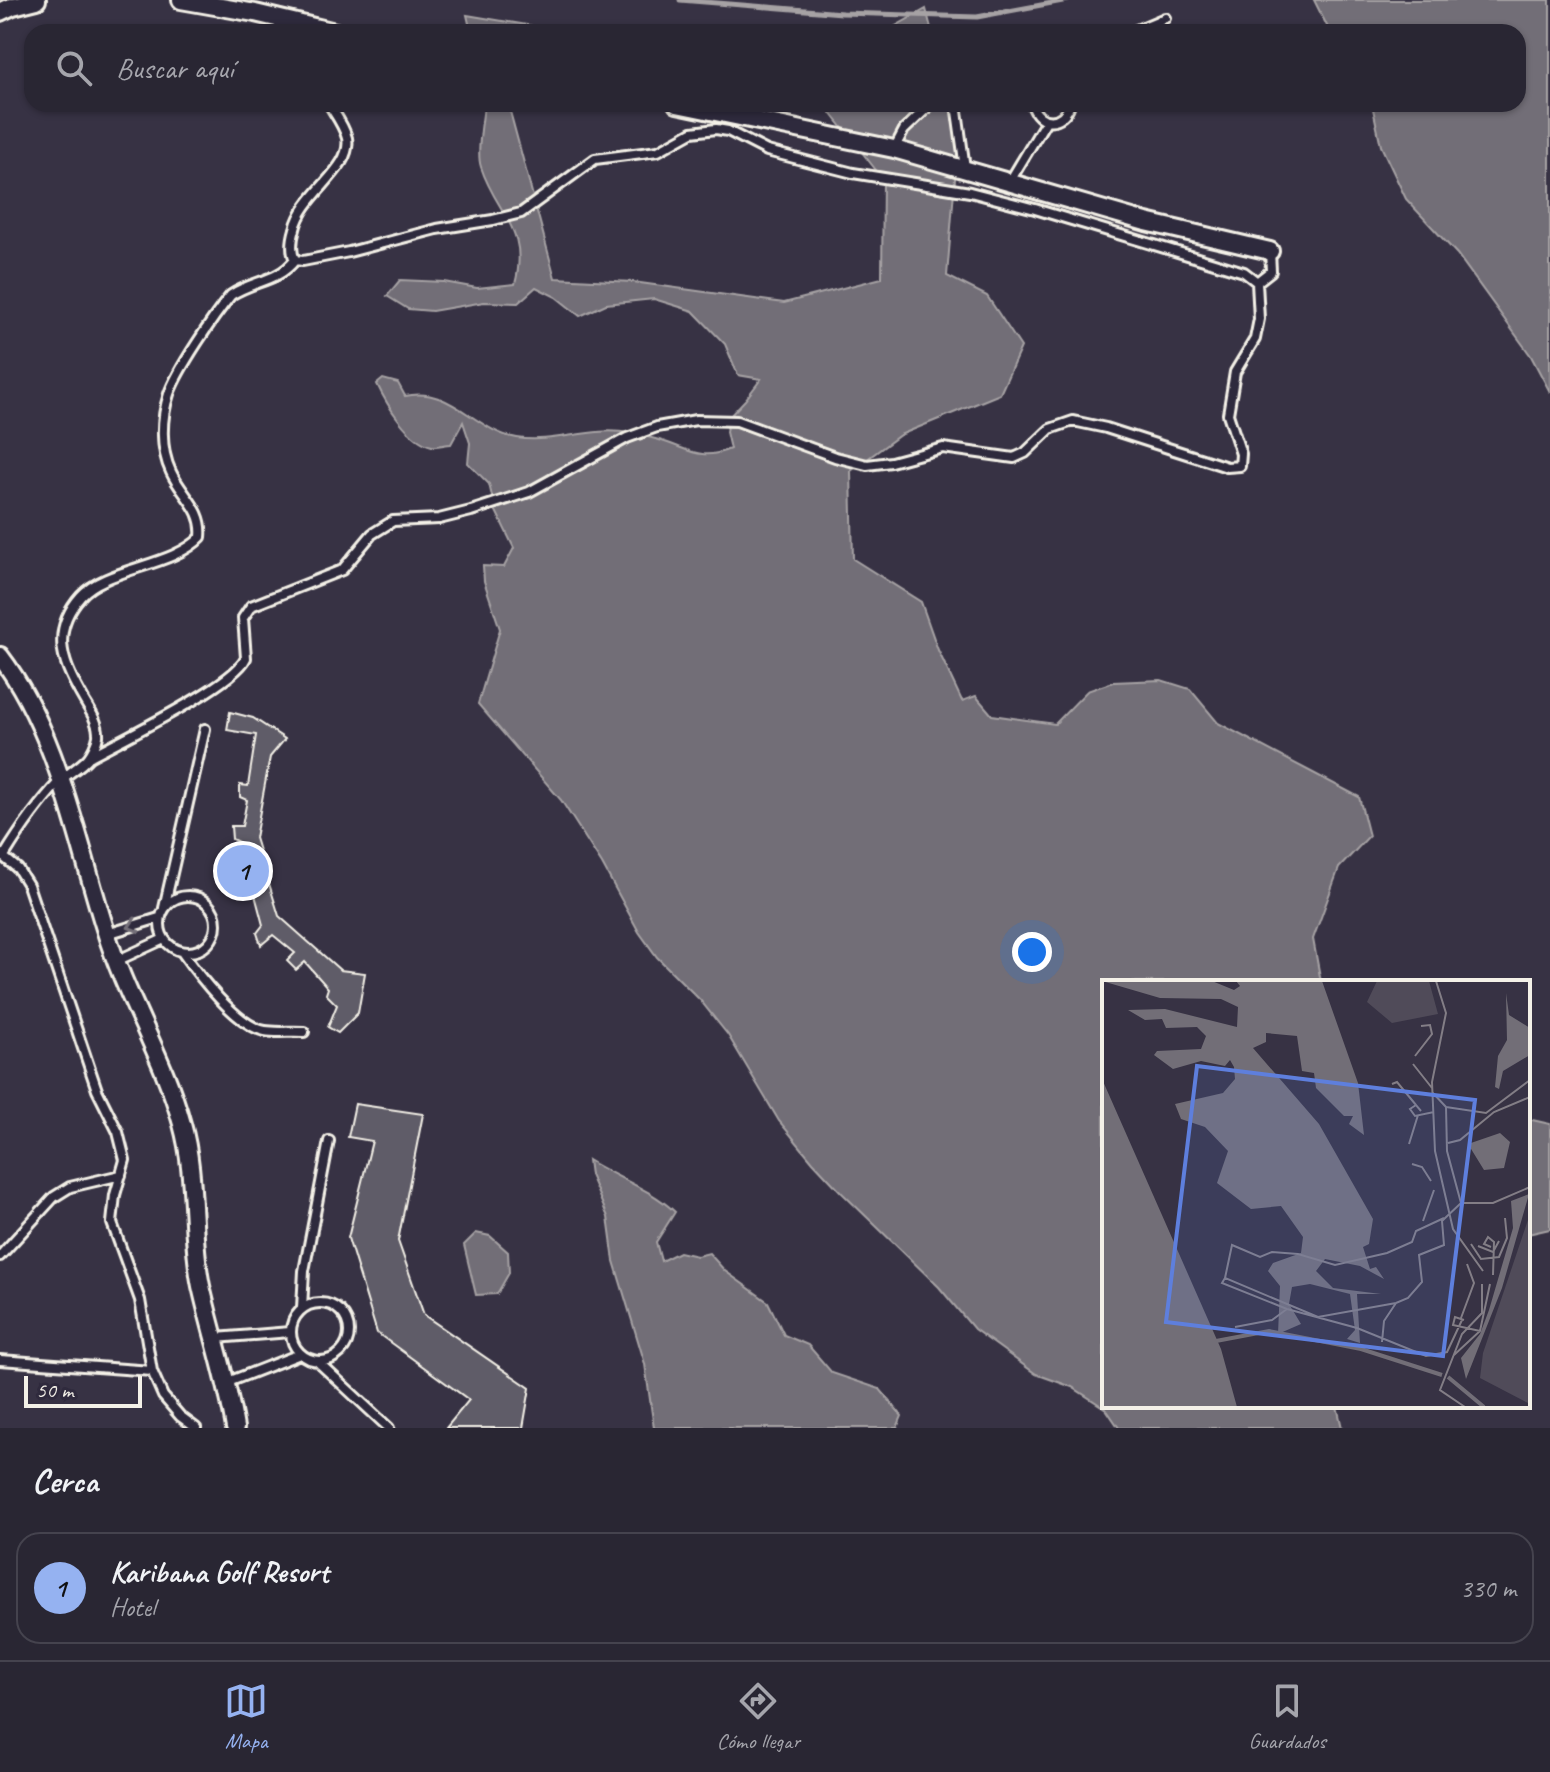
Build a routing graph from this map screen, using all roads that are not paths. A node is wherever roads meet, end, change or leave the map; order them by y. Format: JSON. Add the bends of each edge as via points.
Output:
{"nodes":[{"id":1,"x":37,"y":0,"type":"edge"},
{"id":2,"x":181,"y":0,"type":"edge"},
{"id":3,"x":0,"y":12,"type":"edge"},
{"id":4,"x":1165,"y":18,"type":"dead end"},
{"id":5,"x":301,"y":24,"type":"edge"},
{"id":6,"x":1151,"y":24,"type":"edge"},
{"id":7,"x":334,"y":112,"type":"edge"},
{"id":8,"x":716,"y":112,"type":"edge"},
{"id":9,"x":923,"y":112,"type":"edge"},
{"id":10,"x":957,"y":112,"type":"edge"},
{"id":11,"x":1035,"y":112,"type":"edge"},
{"id":12,"x":1067,"y":112,"type":"edge"},
{"id":13,"x":1046,"y":121,"type":"junction"},
{"id":14,"x":894,"y":149,"type":"junction"},
{"id":15,"x":965,"y":168,"type":"junction"},
{"id":16,"x":1010,"y":181,"type":"junction"},
{"id":17,"x":1270,"y":251,"type":"joint"},
{"id":18,"x":295,"y":260,"type":"junction"},
{"id":19,"x":1257,"y":282,"type":"junction"},
{"id":20,"x":0,"y":656,"type":"edge"},
{"id":21,"x":205,"y":729,"type":"dead end"},
{"id":22,"x":89,"y":757,"type":"junction"},
{"id":23,"x":60,"y":781,"type":"junction"},
{"id":24,"x":2,"y":855,"type":"edge"},
{"id":25,"x":164,"y":908,"type":"junction"},
{"id":26,"x":159,"y":918,"type":"junction"},
{"id":27,"x":106,"y":934,"type":"junction"},
{"id":28,"x":164,"y":939,"type":"junction"},
{"id":29,"x":182,"y":952,"type":"junction"},
{"id":30,"x":115,"y":961,"type":"junction"},
{"id":31,"x":304,"y":1032,"type":"dead end"},
{"id":32,"x":329,"y":1141,"type":"dead end"},
{"id":33,"x":121,"y":1175,"type":"junction"},
{"id":34,"x":0,"y":1256,"type":"edge"},
{"id":35,"x":302,"y":1308,"type":"junction"},
{"id":36,"x":290,"y":1332,"type":"junction"},
{"id":37,"x":216,"y":1338,"type":"junction"},
{"id":38,"x":300,"y":1354,"type":"junction"},
{"id":39,"x":0,"y":1360,"type":"edge"},
{"id":40,"x":317,"y":1361,"type":"junction"},
{"id":41,"x":152,"y":1371,"type":"junction"},
{"id":42,"x":228,"y":1382,"type":"junction"},
{"id":43,"x":196,"y":1428,"type":"edge"},
{"id":44,"x":235,"y":1428,"type":"edge"},
{"id":45,"x":389,"y":1428,"type":"edge"}],
"edges":[{"from":1,"to":3,"type":"street"},
{"from":2,"to":5,"type":"street"},
{"from":4,"to":6,"type":"lane"},
{"from":7,"to":18,"type":"lane","via":[[344,130],[344,161],[302,208],[293,237]]},
{"from":8,"to":14,"type":"street"},
{"from":9,"to":14,"type":"lane"},
{"from":10,"to":15,"type":"lane"},
{"from":11,"to":13,"type":"lane"},
{"from":12,"to":13,"type":"lane"},
{"from":13,"to":16,"type":"lane"},
{"from":14,"to":15,"type":"street"},
{"from":15,"to":16,"type":"street"},
{"from":16,"to":17,"type":"street","via":[[1146,222]]},
{"from":17,"to":19,"type":"lane","via":[[1271,271]]},
{"from":18,"to":19,"type":"lane","via":[[493,220],[528,209],[595,159],[658,151],[692,132],[716,129],[767,151],[853,173],[970,192],[1035,209],[1237,270]]},
{"from":18,"to":22,"type":"lane","via":[[281,275],[231,295],[170,392],[165,458],[200,515],[201,537],[186,550],[91,587],[71,609],[61,654],[98,728]]},
{"from":19,"to":22,"type":"lane","via":[[1255,339],[1235,372],[1228,414],[1240,466],[1073,421],[1050,429],[1014,458],[943,448],[867,465],[750,424],[696,420],[657,427],[529,492],[439,519],[393,521],[379,527],[342,570],[251,606],[243,618],[246,658],[236,671]]},
{"from":20,"to":23,"type":"street","via":[[32,703]]},
{"from":21,"to":25,"type":"lane"},
{"from":22,"to":23,"type":"lane"},
{"from":23,"to":24,"type":"lane"},
{"from":23,"to":27,"type":"street"},
{"from":24,"to":33,"type":"lane","via":[[18,869],[37,905],[97,1090],[118,1132],[125,1160]]},
{"from":25,"to":26,"type":"lane"},
{"from":25,"to":29,"type":"lane","via":[[182,895],[204,900],[212,908],[212,940],[204,948]]},
{"from":26,"to":27,"type":"lane","one_way":true},
{"from":26,"to":28,"type":"lane"},
{"from":27,"to":30,"type":"street"},
{"from":28,"to":29,"type":"lane"},
{"from":28,"to":30,"type":"lane"},
{"from":29,"to":31,"type":"lane","via":[[245,1023],[264,1031]]},
{"from":30,"to":37,"type":"street","via":[[182,1124],[201,1284]]},
{"from":32,"to":35,"type":"lane"},
{"from":33,"to":34,"type":"lane","via":[[70,1187],[54,1197]]},
{"from":33,"to":41,"type":"lane","via":[[112,1223],[140,1300]]},
{"from":35,"to":36,"type":"lane"},
{"from":35,"to":40,"type":"lane","via":[[330,1304],[348,1324],[342,1351]]},
{"from":36,"to":37,"type":"lane"},
{"from":36,"to":38,"type":"lane"},
{"from":37,"to":42,"type":"street"},
{"from":38,"to":40,"type":"lane"},
{"from":38,"to":42,"type":"lane"},
{"from":39,"to":41,"type":"lane"},
{"from":40,"to":45,"type":"lane"},
{"from":41,"to":43,"type":"lane","via":[[163,1396]]},
{"from":42,"to":44,"type":"street"}]}
